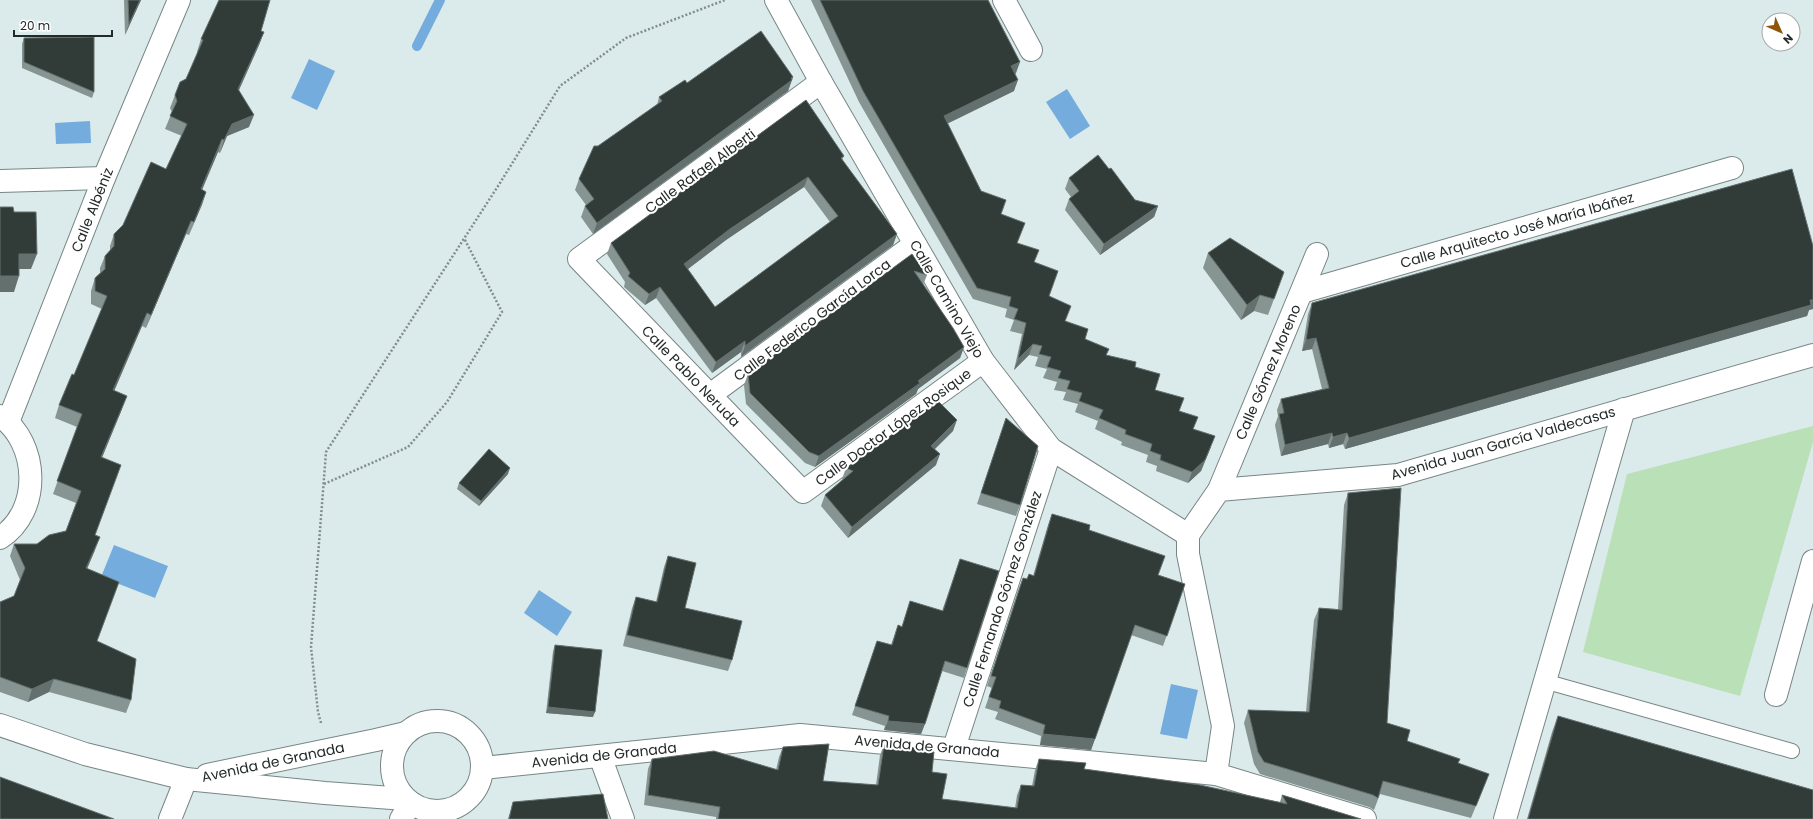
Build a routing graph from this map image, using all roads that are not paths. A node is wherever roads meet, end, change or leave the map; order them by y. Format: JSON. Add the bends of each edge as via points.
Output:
{"nodes":[{"id":1,"x":179,"y":0,"type":"edge"},
{"id":2,"x":776,"y":0,"type":"edge"},
{"id":3,"x":1004,"y":0,"type":"edge"},
{"id":4,"x":1031,"y":50,"type":"dead end"},
{"id":5,"x":821,"y":82,"type":"junction"},
{"id":6,"x":1732,"y":168,"type":"dead end"},
{"id":7,"x":104,"y":178,"type":"junction"},
{"id":8,"x":0,"y":181,"type":"edge"},
{"id":9,"x":915,"y":244,"type":"junction"},
{"id":10,"x":1317,"y":254,"type":"dead end"},
{"id":11,"x":579,"y":259,"type":"joint"},
{"id":12,"x":1302,"y":292,"type":"junction"},
{"id":13,"x":1813,"y":355,"type":"edge"},
{"id":14,"x":983,"y":361,"type":"junction"},
{"id":15,"x":710,"y":396,"type":"junction"},
{"id":16,"x":1624,"y":409,"type":"junction"},
{"id":17,"x":4,"y":419,"type":"edge"},
{"id":18,"x":1051,"y":449,"type":"junction"},
{"id":19,"x":1219,"y":490,"type":"junction"},
{"id":20,"x":803,"y":492,"type":"joint"},
{"id":21,"x":1188,"y":535,"type":"junction"},
{"id":22,"x":0,"y":538,"type":"edge"},
{"id":23,"x":1813,"y":561,"type":"edge"},
{"id":24,"x":1544,"y":681,"type":"junction"},
{"id":25,"x":1776,"y":696,"type":"dead end"},
{"id":26,"x":0,"y":725,"type":"edge"},
{"id":27,"x":406,"y":733,"type":"junction"},
{"id":28,"x":954,"y":748,"type":"junction"},
{"id":29,"x":1792,"y":751,"type":"dead end"},
{"id":30,"x":600,"y":756,"type":"junction"},
{"id":31,"x":483,"y":768,"type":"junction"},
{"id":32,"x":1216,"y":774,"type":"junction"},
{"id":33,"x":186,"y":779,"type":"junction"},
{"id":34,"x":406,"y":807,"type":"edge"},
{"id":35,"x":170,"y":819,"type":"edge"},
{"id":36,"x":623,"y":819,"type":"edge"},
{"id":37,"x":1365,"y":819,"type":"edge"},
{"id":38,"x":1504,"y":819,"type":"edge"}],
"edges":[{"from":1,"to":7,"type":"street","name":"Calle Albéniz"},
{"from":2,"to":5,"type":"street","name":"Calle Camino Viejo"},
{"from":3,"to":4,"type":"street"},
{"from":5,"to":9,"type":"street","name":"Calle Camino Viejo"},
{"from":5,"to":11,"type":"street","name":"Calle Rafael Alberti"},
{"from":6,"to":12,"type":"street","name":"Calle Arquitecto José María Ibáñez"},
{"from":7,"to":8,"type":"street"},
{"from":7,"to":17,"type":"street","name":"Calle Albéniz"},
{"from":9,"to":14,"type":"street","name":"Calle Camino Viejo"},
{"from":9,"to":15,"type":"street","name":"Calle Federico García Lorca"},
{"from":10,"to":12,"type":"street","name":"Calle Gómez Moreno"},
{"from":11,"to":15,"type":"street","name":"Calle Pablo Neruda"},
{"from":12,"to":19,"type":"street","name":"Calle Gómez Moreno"},
{"from":13,"to":16,"type":"street","name":"Avenida Juan García Valdecasas"},
{"from":14,"to":18,"type":"street","name":"Calle Camino Viejo"},
{"from":14,"to":20,"type":"street","name":"Calle Doctor López Rosique"},
{"from":15,"to":20,"type":"street","name":"Calle Pablo Neruda"},
{"from":16,"to":19,"type":"street","name":"Avenida Juan García Valdecasas","via":[[1398,475]]},
{"from":16,"to":24,"type":"street"},
{"from":17,"to":22,"type":"street","via":[[23,442],[31,466],[30,490],[22,514]]},
{"from":18,"to":21,"type":"street","name":"Calle Camino Viejo"},
{"from":18,"to":28,"type":"street","name":"Calle Fernando Gómez González"},
{"from":19,"to":21,"type":"street"},
{"from":21,"to":32,"type":"street","via":[[1188,554],[1223,726]]},
{"from":23,"to":25,"type":"street"},
{"from":24,"to":29,"type":"lane"},
{"from":24,"to":38,"type":"street"},
{"from":26,"to":33,"type":"street","name":"Avenida de Granada","via":[[85,754]]},
{"from":27,"to":31,"type":"street","via":[[413,727],[429,721],[444,721],[463,728],[478,745]]},
{"from":27,"to":33,"type":"street","name":"Avenida de Granada"},
{"from":27,"to":34,"type":"street","via":[[400,739],[392,760],[392,774]]},
{"from":28,"to":30,"type":"street","name":"Avenida de Granada","via":[[800,735]]},
{"from":28,"to":32,"type":"street","name":"Avenida de Granada"},
{"from":30,"to":31,"type":"street","name":"Avenida de Granada"},
{"from":30,"to":36,"type":"street"},
{"from":31,"to":34,"type":"street","via":[[474,792],[460,805],[445,811]]},
{"from":32,"to":37,"type":"street","name":"Avenida de Granada"},
{"from":33,"to":34,"type":"street","name":"Avenida de Granada","via":[[324,793]]},
{"from":33,"to":35,"type":"street"}]}
